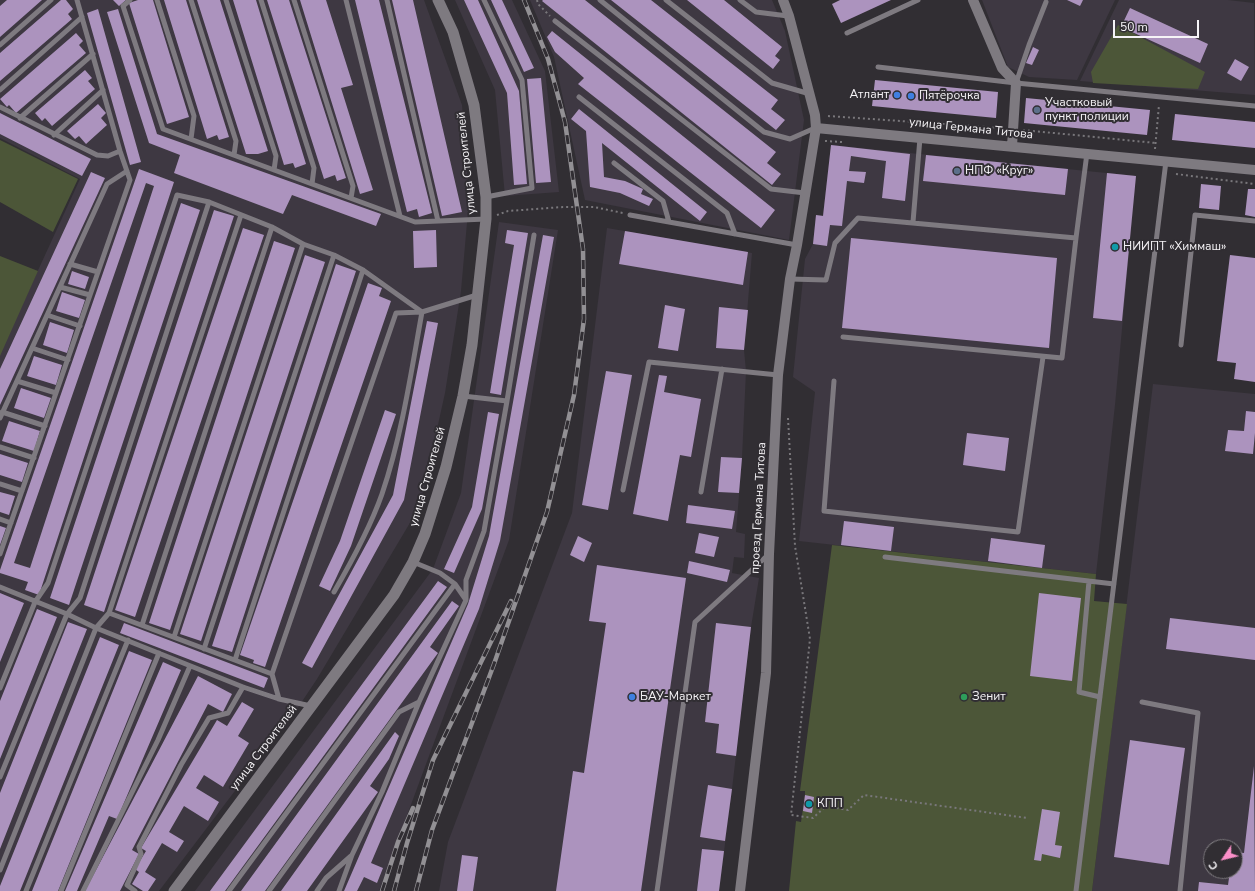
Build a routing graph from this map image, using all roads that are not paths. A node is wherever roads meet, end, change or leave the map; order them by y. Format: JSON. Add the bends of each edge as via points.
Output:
{"nodes":[{"id":1,"x":51,"y":0,"type":"edge"},
{"id":2,"x":77,"y":0,"type":"edge"},
{"id":3,"x":130,"y":0,"type":"edge"},
{"id":4,"x":157,"y":0,"type":"edge"},
{"id":5,"x":191,"y":0,"type":"edge"},
{"id":6,"x":226,"y":0,"type":"edge"},
{"id":7,"x":261,"y":0,"type":"edge"},
{"id":8,"x":294,"y":0,"type":"edge"},
{"id":9,"x":346,"y":0,"type":"edge"},
{"id":10,"x":387,"y":0,"type":"edge"},
{"id":11,"x":438,"y":0,"type":"edge"},
{"id":12,"x":484,"y":0,"type":"edge"},
{"id":13,"x":600,"y":0,"type":"edge"},
{"id":14,"x":666,"y":0,"type":"edge"},
{"id":15,"x":740,"y":0,"type":"edge"},
{"id":16,"x":783,"y":0,"type":"edge"},
{"id":17,"x":918,"y":0,"type":"edge"},
{"id":18,"x":973,"y":0,"type":"edge"},
{"id":19,"x":1046,"y":2,"type":"dead end"},
{"id":20,"x":789,"y":16,"type":"junction"},
{"id":21,"x":82,"y":17,"type":"junction"},
{"id":22,"x":556,"y":20,"type":"road end"},
{"id":23,"x":847,"y":33,"type":"dead end"},
{"id":24,"x":0,"y":45,"type":"edge"},
{"id":25,"x":93,"y":54,"type":"junction"},
{"id":26,"x":878,"y":67,"type":"dead end"},
{"id":27,"x":1016,"y":83,"type":"junction"},
{"id":28,"x":0,"y":90,"type":"edge"},
{"id":29,"x":103,"y":90,"type":"junction"},
{"id":30,"x":810,"y":94,"type":"junction"},
{"id":31,"x":579,"y":97,"type":"dead end"},
{"id":32,"x":1255,"y":106,"type":"edge"},
{"id":33,"x":0,"y":107,"type":"edge"},
{"id":34,"x":20,"y":118,"type":"junction"},
{"id":35,"x":816,"y":128,"type":"junction"},
{"id":36,"x":54,"y":134,"type":"junction"},
{"id":37,"x":920,"y":137,"type":"junction"},
{"id":38,"x":191,"y":139,"type":"junction"},
{"id":39,"x":1012,"y":146,"type":"junction"},
{"id":40,"x":120,"y":152,"type":"junction"},
{"id":41,"x":1087,"y":153,"type":"junction"},
{"id":42,"x":234,"y":155,"type":"junction"},
{"id":43,"x":1166,"y":161,"type":"junction"},
{"id":44,"x":614,"y":163,"type":"dead end"},
{"id":45,"x":274,"y":170,"type":"junction"},
{"id":46,"x":1255,"y":170,"type":"edge"},
{"id":47,"x":127,"y":171,"type":"junction"},
{"id":48,"x":312,"y":184,"type":"junction"},
{"id":49,"x":805,"y":193,"type":"junction"},
{"id":50,"x":486,"y":197,"type":"junction"},
{"id":51,"x":351,"y":198,"type":"junction"},
{"id":52,"x":209,"y":202,"type":"junction"},
{"id":53,"x":241,"y":215,"type":"junction"},
{"id":54,"x":630,"y":215,"type":"road end"},
{"id":55,"x":400,"y":216,"type":"junction"},
{"id":56,"x":486,"y":219,"type":"junction"},
{"id":57,"x":438,"y":220,"type":"junction"},
{"id":58,"x":1255,"y":221,"type":"edge"},
{"id":59,"x":669,"y":222,"type":"junction"},
{"id":60,"x":912,"y":222,"type":"junction"},
{"id":61,"x":272,"y":227,"type":"junction"},
{"id":62,"x":735,"y":234,"type":"junction"},
{"id":63,"x":534,"y":235,"type":"dead end"},
{"id":64,"x":1076,"y":238,"type":"junction"},
{"id":65,"x":303,"y":244,"type":"junction"},
{"id":66,"x":797,"y":245,"type":"junction"},
{"id":67,"x":334,"y":255,"type":"junction"},
{"id":68,"x":70,"y":264,"type":"junction"},
{"id":69,"x":363,"y":270,"type":"junction"},
{"id":70,"x":98,"y":272,"type":"junction"},
{"id":71,"x":790,"y":279,"type":"junction"},
{"id":72,"x":60,"y":287,"type":"junction"},
{"id":73,"x":90,"y":295,"type":"junction"},
{"id":74,"x":477,"y":296,"type":"junction"},
{"id":75,"x":422,"y":312,"type":"junction"},
{"id":76,"x":47,"y":315,"type":"junction"},
{"id":77,"x":80,"y":326,"type":"junction"},
{"id":78,"x":843,"y":337,"type":"dead end"},
{"id":79,"x":1181,"y":344,"type":"dead end"},
{"id":80,"x":32,"y":348,"type":"junction"},
{"id":81,"x":1043,"y":356,"type":"junction"},
{"id":82,"x":68,"y":360,"type":"junction"},
{"id":83,"x":722,"y":369,"type":"junction"},
{"id":84,"x":778,"y":375,"type":"junction"},
{"id":85,"x":17,"y":381,"type":"junction"},
{"id":86,"x":834,"y":381,"type":"dead end"},
{"id":87,"x":56,"y":393,"type":"junction"},
{"id":88,"x":463,"y":396,"type":"junction"},
{"id":89,"x":507,"y":401,"type":"junction"},
{"id":90,"x":1,"y":415,"type":"edge"},
{"id":91,"x":45,"y":426,"type":"junction"},
{"id":92,"x":0,"y":447,"type":"edge"},
{"id":93,"x":34,"y":458,"type":"junction"},
{"id":94,"x":0,"y":484,"type":"edge"},
{"id":95,"x":622,"y":490,"type":"dead end"},
{"id":96,"x":22,"y":491,"type":"junction"},
{"id":97,"x":701,"y":492,"type":"dead end"},
{"id":98,"x":0,"y":519,"type":"edge"},
{"id":99,"x":11,"y":523,"type":"junction"},
{"id":100,"x":0,"y":554,"type":"edge"},
{"id":101,"x":769,"y":554,"type":"junction"},
{"id":102,"x":885,"y":557,"type":"dead end"},
{"id":103,"x":413,"y":562,"type":"junction"},
{"id":104,"x":1089,"y":581,"type":"junction"},
{"id":105,"x":455,"y":584,"type":"junction"},
{"id":106,"x":1114,"y":584,"type":"junction"},
{"id":107,"x":0,"y":587,"type":"edge"},
{"id":108,"x":334,"y":592,"type":"dead end"},
{"id":109,"x":466,"y":600,"type":"junction"},
{"id":110,"x":35,"y":602,"type":"junction"},
{"id":111,"x":109,"y":613,"type":"junction"},
{"id":112,"x":67,"y":614,"type":"junction"},
{"id":113,"x":142,"y":625,"type":"junction"},
{"id":114,"x":96,"y":628,"type":"junction"},
{"id":115,"x":174,"y":637,"type":"junction"},
{"id":116,"x":128,"y":640,"type":"junction"},
{"id":117,"x":204,"y":649,"type":"junction"},
{"id":118,"x":159,"y":653,"type":"junction"},
{"id":119,"x":235,"y":660,"type":"junction"},
{"id":120,"x":190,"y":666,"type":"junction"},
{"id":121,"x":272,"y":674,"type":"junction"},
{"id":122,"x":243,"y":687,"type":"junction"},
{"id":123,"x":0,"y":688,"type":"edge"},
{"id":124,"x":1100,"y":697,"type":"junction"},
{"id":125,"x":279,"y":699,"type":"junction"},
{"id":126,"x":419,"y":702,"type":"junction"},
{"id":127,"x":1142,"y":702,"type":"dead end"},
{"id":128,"x":312,"y":706,"type":"junction"},
{"id":129,"x":0,"y":777,"type":"edge"},
{"id":130,"x":352,"y":855,"type":"junction"},
{"id":131,"x":0,"y":870,"type":"edge"},
{"id":132,"x":26,"y":891,"type":"edge"},
{"id":133,"x":61,"y":891,"type":"edge"},
{"id":134,"x":83,"y":891,"type":"edge"},
{"id":135,"x":135,"y":891,"type":"edge"},
{"id":136,"x":174,"y":891,"type":"edge"},
{"id":137,"x":229,"y":891,"type":"edge"},
{"id":138,"x":269,"y":891,"type":"edge"},
{"id":139,"x":317,"y":891,"type":"edge"},
{"id":140,"x":339,"y":891,"type":"edge"},
{"id":141,"x":657,"y":891,"type":"edge"},
{"id":142,"x":740,"y":891,"type":"edge"},
{"id":143,"x":1076,"y":891,"type":"edge"},
{"id":144,"x":1180,"y":891,"type":"edge"}],
"edges":[{"from":1,"to":24,"type":"lane"},
{"from":2,"to":21,"type":"lane"},
{"from":3,"to":38,"type":"lane","via":[[123,6],[163,129]]},
{"from":4,"to":38,"type":"lane","via":[[194,116]]},
{"from":5,"to":42,"type":"lane","via":[[236,141]]},
{"from":6,"to":45,"type":"lane","via":[[276,156]]},
{"from":7,"to":48,"type":"lane","via":[[314,168]]},
{"from":8,"to":51,"type":"lane","via":[[353,186]]},
{"from":9,"to":55,"type":"lane"},
{"from":10,"to":57,"type":"lane"},
{"from":11,"to":50,"type":"main road","name":"улица Строителей","via":[[453,32],[474,104]]},
{"from":12,"to":50,"type":"lane","via":[[522,80],[532,188]]},
{"from":13,"to":35,"type":"lane","via":[[764,132],[790,139]]},
{"from":14,"to":30,"type":"lane","via":[[772,83]]},
{"from":15,"to":20,"type":"lane","via":[[756,12]]},
{"from":16,"to":20,"type":"street"},
{"from":17,"to":23,"type":"lane"},
{"from":18,"to":27,"type":"street","via":[[1002,68]]},
{"from":19,"to":27,"type":"lane"},
{"from":20,"to":30,"type":"street"},
{"from":21,"to":25,"type":"lane"},
{"from":21,"to":28,"type":"lane"},
{"from":22,"to":49,"type":"lane","via":[[770,189]]},
{"from":25,"to":29,"type":"lane"},
{"from":25,"to":34,"type":"lane"},
{"from":26,"to":27,"type":"lane"},
{"from":27,"to":32,"type":"lane"},
{"from":27,"to":39,"type":"street"},
{"from":29,"to":36,"type":"lane"},
{"from":29,"to":40,"type":"lane"},
{"from":30,"to":35,"type":"street"},
{"from":31,"to":62,"type":"lane","via":[[727,213]]},
{"from":33,"to":34,"type":"lane"},
{"from":34,"to":36,"type":"lane"},
{"from":35,"to":37,"type":"street","name":"улица Германа Титова"},
{"from":35,"to":49,"type":"street","name":"проезд Германа Титова"},
{"from":36,"to":40,"type":"lane","via":[[97,155],[108,156]]},
{"from":37,"to":39,"type":"street","name":"улица Германа Титова"},
{"from":37,"to":60,"type":"lane"},
{"from":38,"to":42,"type":"lane"},
{"from":39,"to":41,"type":"street","name":"улица Германа Титова"},
{"from":40,"to":47,"type":"lane"},
{"from":41,"to":43,"type":"street","name":"улица Германа Титова"},
{"from":41,"to":64,"type":"lane"},
{"from":42,"to":45,"type":"lane"},
{"from":43,"to":46,"type":"street","name":"улица Германа Титова"},
{"from":43,"to":106,"type":"lane"},
{"from":44,"to":59,"type":"lane","via":[[663,200]]},
{"from":45,"to":48,"type":"lane"},
{"from":47,"to":68,"type":"lane","via":[[107,184]]},
{"from":47,"to":70,"type":"lane","via":[[130,180]]},
{"from":48,"to":51,"type":"lane"},
{"from":49,"to":66,"type":"street","name":"проезд Германа Титова"},
{"from":50,"to":56,"type":"main road","name":"улица Строителей"},
{"from":51,"to":55,"type":"lane"},
{"from":52,"to":53,"type":"lane"},
{"from":52,"to":110,"type":"lane","via":[[178,195],[48,583]]},
{"from":52,"to":112,"type":"lane","via":[[80,598]]},
{"from":53,"to":61,"type":"lane"},
{"from":53,"to":111,"type":"lane"},
{"from":54,"to":59,"type":"lane"},
{"from":55,"to":57,"type":"lane","via":[[415,222]]},
{"from":56,"to":57,"type":"lane"},
{"from":56,"to":74,"type":"main road","name":"улица Строителей"},
{"from":58,"to":79,"type":"lane","via":[[1195,215]]},
{"from":59,"to":62,"type":"lane"},
{"from":60,"to":64,"type":"lane"},
{"from":60,"to":71,"type":"lane","via":[[858,218],[835,243],[826,280]]},
{"from":61,"to":65,"type":"lane"},
{"from":61,"to":113,"type":"lane"},
{"from":62,"to":66,"type":"lane"},
{"from":63,"to":89,"type":"lane"},
{"from":64,"to":81,"type":"lane","via":[[1062,358]]},
{"from":65,"to":67,"type":"lane"},
{"from":65,"to":115,"type":"lane"},
{"from":66,"to":71,"type":"street","name":"проезд Германа Титова"},
{"from":67,"to":69,"type":"lane"},
{"from":67,"to":117,"type":"lane"},
{"from":68,"to":70,"type":"lane"},
{"from":68,"to":72,"type":"lane"},
{"from":69,"to":75,"type":"lane"},
{"from":69,"to":119,"type":"lane"},
{"from":70,"to":73,"type":"lane"},
{"from":71,"to":84,"type":"street","name":"проезд Германа Титова"},
{"from":72,"to":73,"type":"lane"},
{"from":72,"to":76,"type":"lane"},
{"from":73,"to":77,"type":"lane"},
{"from":74,"to":75,"type":"lane"},
{"from":74,"to":88,"type":"main road","name":"улица Строителей"},
{"from":75,"to":108,"type":"lane","via":[[402,421],[382,494],[357,551]]},
{"from":75,"to":121,"type":"lane","via":[[396,313]]},
{"from":76,"to":77,"type":"lane"},
{"from":76,"to":80,"type":"lane"},
{"from":77,"to":82,"type":"lane"},
{"from":78,"to":81,"type":"lane"},
{"from":80,"to":82,"type":"lane"},
{"from":80,"to":85,"type":"lane"},
{"from":81,"to":86,"type":"lane","via":[[1018,532],[824,511]]},
{"from":82,"to":87,"type":"lane"},
{"from":83,"to":84,"type":"lane"},
{"from":83,"to":95,"type":"lane","via":[[650,362]]},
{"from":83,"to":97,"type":"lane"},
{"from":84,"to":101,"type":"street","name":"проезд Германа Титова"},
{"from":85,"to":87,"type":"lane"},
{"from":85,"to":90,"type":"lane"},
{"from":87,"to":91,"type":"lane"},
{"from":88,"to":89,"type":"lane"},
{"from":88,"to":103,"type":"main road","name":"улица Строителей","via":[[446,467],[425,534]]},
{"from":89,"to":109,"type":"lane","via":[[484,531],[466,580]]},
{"from":90,"to":91,"type":"lane"},
{"from":91,"to":93,"type":"lane"},
{"from":92,"to":93,"type":"lane"},
{"from":93,"to":96,"type":"lane"},
{"from":94,"to":96,"type":"lane"},
{"from":96,"to":99,"type":"lane"},
{"from":98,"to":99,"type":"lane"},
{"from":99,"to":100,"type":"lane"},
{"from":101,"to":141,"type":"lane","via":[[695,622]]},
{"from":101,"to":142,"type":"street","name":"проезд Германа Титова","via":[[766,673]]},
{"from":102,"to":104,"type":"lane"},
{"from":103,"to":105,"type":"lane"},
{"from":103,"to":128,"type":"main road","name":"улица Строителей","via":[[394,595]]},
{"from":104,"to":106,"type":"lane"},
{"from":104,"to":124,"type":"lane","via":[[1079,692]]},
{"from":105,"to":109,"type":"lane"},
{"from":105,"to":137,"type":"lane"},
{"from":106,"to":124,"type":"lane"},
{"from":107,"to":110,"type":"lane"},
{"from":109,"to":126,"type":"lane"},
{"from":110,"to":112,"type":"lane"},
{"from":110,"to":123,"type":"lane"},
{"from":111,"to":113,"type":"lane"},
{"from":111,"to":114,"type":"lane"},
{"from":112,"to":114,"type":"lane"},
{"from":112,"to":129,"type":"lane"},
{"from":113,"to":115,"type":"lane"},
{"from":114,"to":116,"type":"lane"},
{"from":114,"to":131,"type":"lane"},
{"from":115,"to":117,"type":"lane"},
{"from":116,"to":118,"type":"lane"},
{"from":116,"to":132,"type":"lane"},
{"from":117,"to":119,"type":"lane"},
{"from":118,"to":120,"type":"lane"},
{"from":118,"to":133,"type":"lane"},
{"from":119,"to":121,"type":"lane"},
{"from":120,"to":122,"type":"lane"},
{"from":120,"to":134,"type":"lane","via":[[158,740]]},
{"from":121,"to":125,"type":"lane"},
{"from":122,"to":125,"type":"lane"},
{"from":122,"to":135,"type":"lane","via":[[228,713],[209,718],[181,765],[139,847],[141,854],[127,885]]},
{"from":124,"to":143,"type":"lane"},
{"from":125,"to":128,"type":"lane"},
{"from":126,"to":130,"type":"lane","via":[[382,792]]},
{"from":126,"to":138,"type":"lane","via":[[399,712]]},
{"from":127,"to":144,"type":"lane","via":[[1198,713]]},
{"from":128,"to":136,"type":"main road","name":"улица Строителей"},
{"from":130,"to":139,"type":"lane","via":[[326,878]]},
{"from":130,"to":140,"type":"lane"}]}
